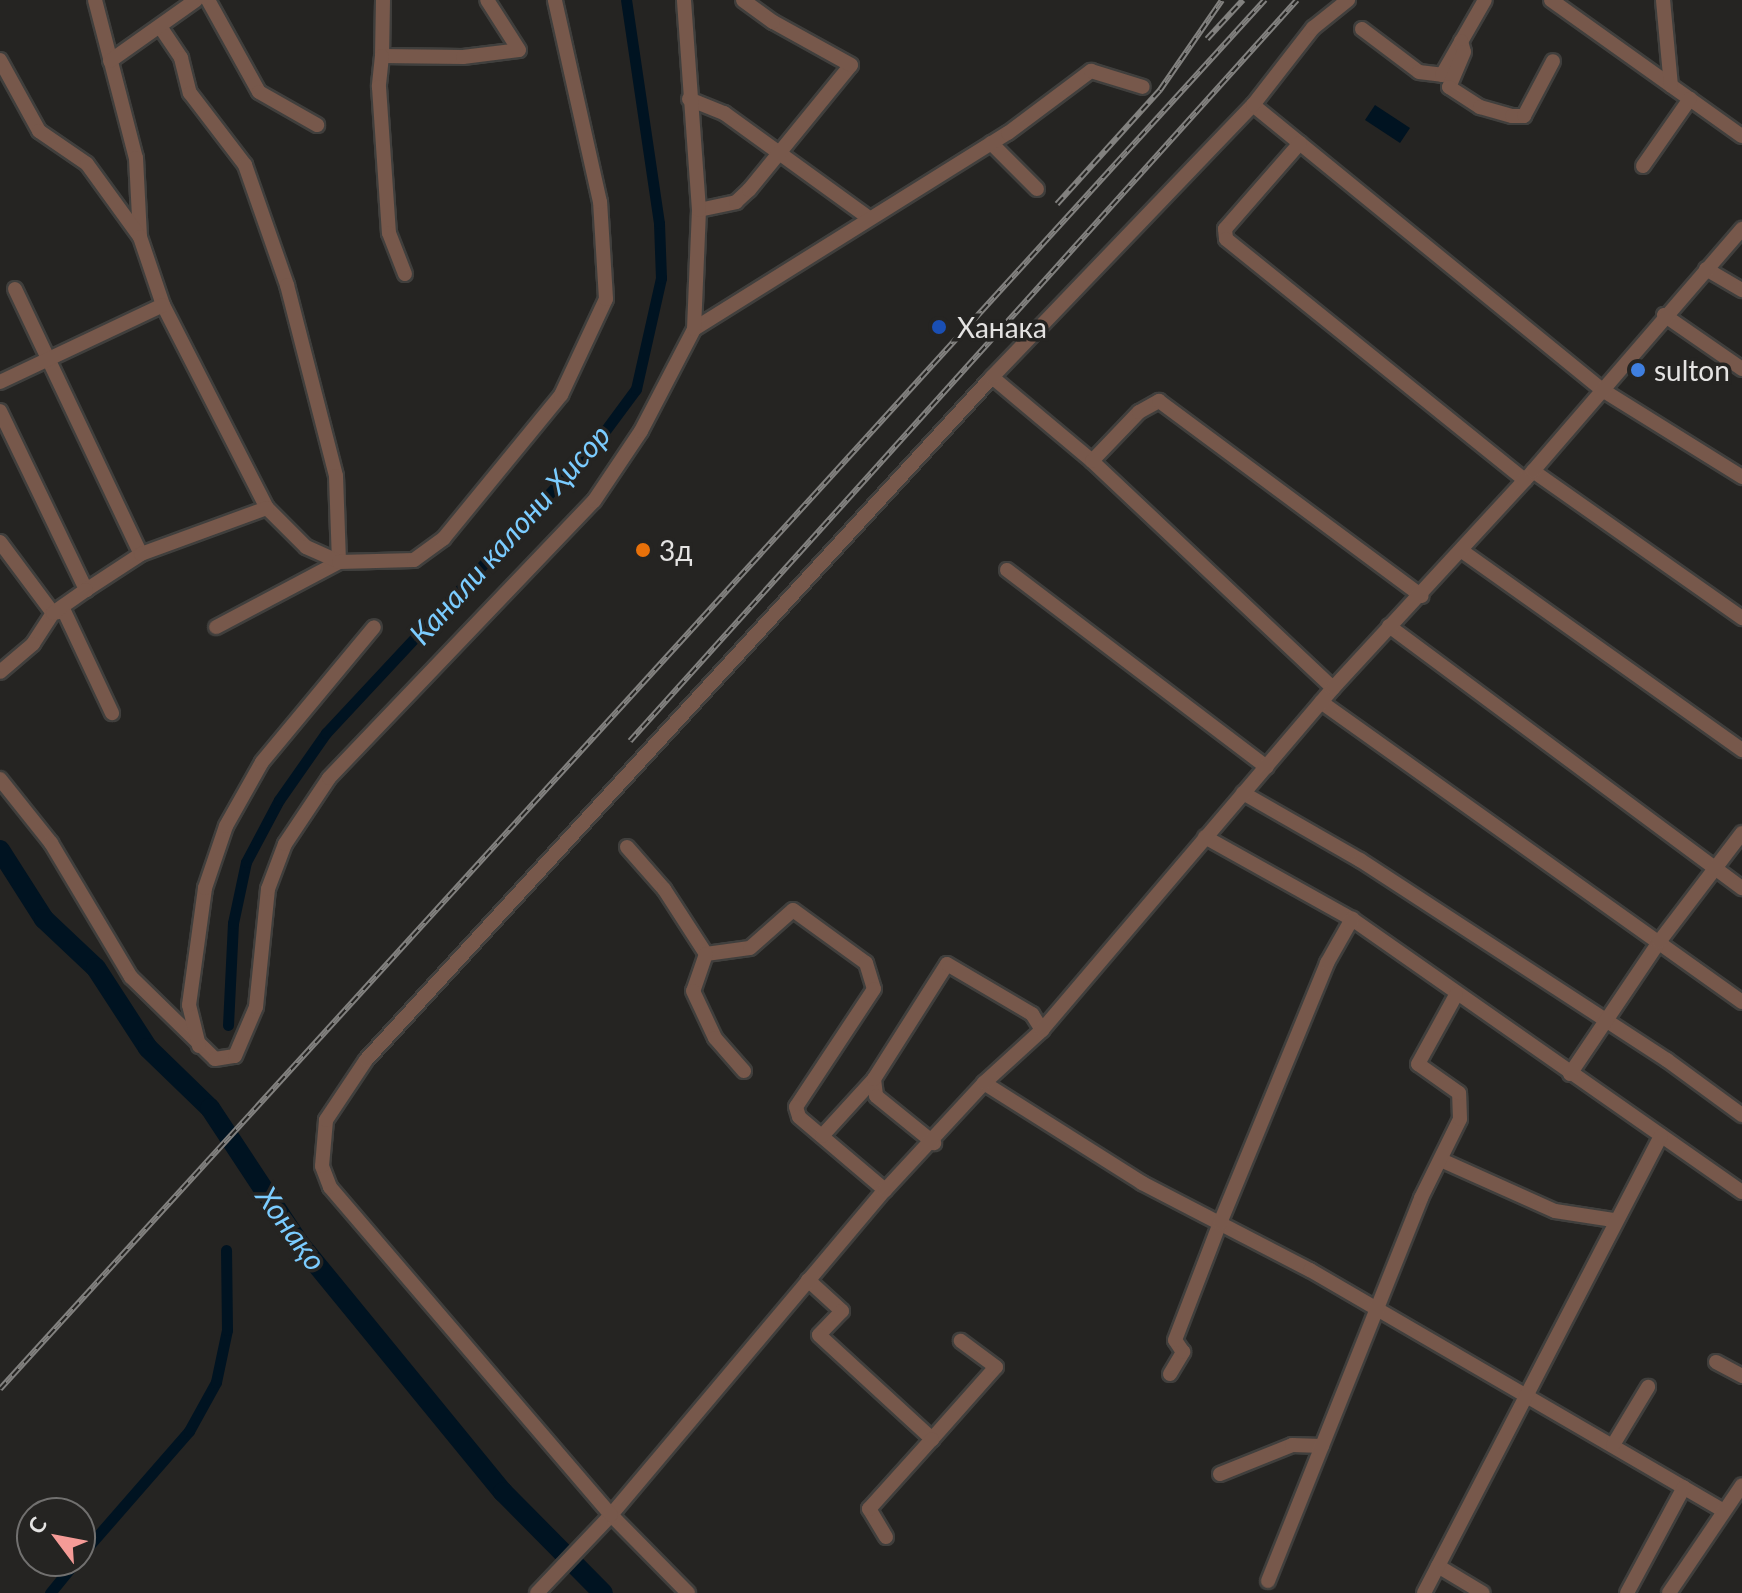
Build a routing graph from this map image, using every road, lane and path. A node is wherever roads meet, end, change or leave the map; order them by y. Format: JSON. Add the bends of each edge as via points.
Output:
{"nodes":[{"id":1,"x":95,"y":0,"type":"edge"},
{"id":2,"x":196,"y":0,"type":"edge"},
{"id":3,"x":208,"y":0,"type":"edge"},
{"id":4,"x":383,"y":0,"type":"edge"},
{"id":5,"x":487,"y":0,"type":"edge"},
{"id":6,"x":555,"y":0,"type":"edge"},
{"id":7,"x":684,"y":0,"type":"edge"},
{"id":8,"x":743,"y":0,"type":"edge"},
{"id":9,"x":1348,"y":0,"type":"edge"},
{"id":10,"x":1485,"y":0,"type":"edge"},
{"id":11,"x":1551,"y":0,"type":"edge"},
{"id":12,"x":1663,"y":0,"type":"edge"},
{"id":13,"x":161,"y":28,"type":"junction"},
{"id":14,"x":1362,"y":29,"type":"dead end"},
{"id":15,"x":1461,"y":41,"type":"junction"},
{"id":16,"x":382,"y":56,"type":"junction"},
{"id":17,"x":0,"y":60,"type":"edge"},
{"id":18,"x":110,"y":61,"type":"junction"},
{"id":19,"x":1553,"y":61,"type":"dead end"},
{"id":20,"x":1671,"y":86,"type":"junction"},
{"id":21,"x":1143,"y":87,"type":"dead end"},
{"id":22,"x":689,"y":99,"type":"junction"},
{"id":23,"x":1690,"y":99,"type":"junction"},
{"id":24,"x":1253,"y":105,"type":"junction"},
{"id":25,"x":317,"y":125,"type":"dead end"},
{"id":26,"x":1742,"y":136,"type":"edge"},
{"id":27,"x":991,"y":143,"type":"junction"},
{"id":28,"x":1300,"y":143,"type":"junction"},
{"id":29,"x":776,"y":154,"type":"junction"},
{"id":30,"x":1643,"y":166,"type":"dead end"},
{"id":31,"x":1037,"y":189,"type":"dead end"},
{"id":32,"x":699,"y":210,"type":"junction"},
{"id":33,"x":869,"y":218,"type":"junction"},
{"id":34,"x":1742,"y":229,"type":"edge"},
{"id":35,"x":140,"y":237,"type":"junction"},
{"id":36,"x":1706,"y":269,"type":"junction"},
{"id":37,"x":405,"y":274,"type":"dead end"},
{"id":38,"x":15,"y":289,"type":"dead end"},
{"id":39,"x":1742,"y":290,"type":"edge"},
{"id":40,"x":163,"y":305,"type":"junction"},
{"id":41,"x":1664,"y":315,"type":"junction"},
{"id":42,"x":694,"y":329,"type":"junction"},
{"id":43,"x":49,"y":357,"type":"junction"},
{"id":44,"x":1742,"y":369,"type":"edge"},
{"id":45,"x":992,"y":377,"type":"junction"},
{"id":46,"x":0,"y":382,"type":"edge"},
{"id":47,"x":1604,"y":391,"type":"junction"},
{"id":48,"x":0,"y":411,"type":"edge"},
{"id":49,"x":1092,"y":461,"type":"junction"},
{"id":50,"x":1529,"y":476,"type":"junction"},
{"id":51,"x":1742,"y":477,"type":"edge"},
{"id":52,"x":267,"y":508,"type":"junction"},
{"id":53,"x":0,"y":542,"type":"edge"},
{"id":54,"x":1462,"y":551,"type":"junction"},
{"id":55,"x":141,"y":554,"type":"junction"},
{"id":56,"x":339,"y":562,"type":"junction"},
{"id":57,"x":1007,"y":570,"type":"dead end"},
{"id":58,"x":86,"y":590,"type":"junction"},
{"id":59,"x":1422,"y":596,"type":"junction"},
{"id":60,"x":53,"y":613,"type":"junction"},
{"id":61,"x":1742,"y":618,"type":"edge"},
{"id":62,"x":1389,"y":626,"type":"junction"},
{"id":63,"x":216,"y":627,"type":"dead end"},
{"id":64,"x":374,"y":627,"type":"dead end"},
{"id":65,"x":0,"y":672,"type":"edge"},
{"id":66,"x":1333,"y":688,"type":"junction"},
{"id":67,"x":1321,"y":702,"type":"junction"},
{"id":68,"x":112,"y":713,"type":"dead end"},
{"id":69,"x":1742,"y":750,"type":"edge"},
{"id":70,"x":1267,"y":767,"type":"junction"},
{"id":71,"x":0,"y":779,"type":"edge"},
{"id":72,"x":1243,"y":793,"type":"junction"},
{"id":73,"x":1742,"y":833,"type":"edge"},
{"id":74,"x":1205,"y":837,"type":"junction"},
{"id":75,"x":627,"y":847,"type":"dead end"},
{"id":76,"x":1715,"y":868,"type":"junction"},
{"id":77,"x":1742,"y":888,"type":"edge"},
{"id":78,"x":1352,"y":919,"type":"junction"},
{"id":79,"x":1659,"y":942,"type":"junction"},
{"id":80,"x":706,"y":954,"type":"junction"},
{"id":81,"x":1456,"y":995,"type":"junction"},
{"id":82,"x":1742,"y":1002,"type":"edge"},
{"id":83,"x":1607,"y":1021,"type":"junction"},
{"id":84,"x":1042,"y":1030,"type":"junction"},
{"id":85,"x":200,"y":1046,"type":"junction"},
{"id":86,"x":744,"y":1071,"type":"dead end"},
{"id":87,"x":1570,"y":1074,"type":"junction"},
{"id":88,"x":874,"y":1079,"type":"junction"},
{"id":89,"x":984,"y":1083,"type":"junction"},
{"id":90,"x":1742,"y":1115,"type":"edge"},
{"id":91,"x":822,"y":1136,"type":"junction"},
{"id":92,"x":1661,"y":1136,"type":"junction"},
{"id":93,"x":934,"y":1143,"type":"junction"},
{"id":94,"x":1441,"y":1160,"type":"junction"},
{"id":95,"x":885,"y":1190,"type":"junction"},
{"id":96,"x":1742,"y":1192,"type":"edge"},
{"id":97,"x":1613,"y":1220,"type":"junction"},
{"id":98,"x":1220,"y":1223,"type":"junction"},
{"id":99,"x":808,"y":1280,"type":"junction"},
{"id":100,"x":1378,"y":1311,"type":"junction"},
{"id":101,"x":961,"y":1341,"type":"dead end"},
{"id":102,"x":1716,"y":1362,"type":"dead end"},
{"id":103,"x":1170,"y":1374,"type":"dead end"},
{"id":104,"x":1742,"y":1376,"type":"edge"},
{"id":105,"x":1648,"y":1387,"type":"dead end"},
{"id":106,"x":1530,"y":1396,"type":"junction"},
{"id":107,"x":932,"y":1439,"type":"junction"},
{"id":108,"x":1613,"y":1445,"type":"junction"},
{"id":109,"x":1322,"y":1446,"type":"junction"},
{"id":110,"x":1220,"y":1474,"type":"dead end"},
{"id":111,"x":1742,"y":1485,"type":"edge"},
{"id":112,"x":1684,"y":1487,"type":"junction"},
{"id":113,"x":1724,"y":1511,"type":"junction"},
{"id":114,"x":611,"y":1515,"type":"junction"},
{"id":115,"x":886,"y":1537,"type":"dead end"},
{"id":116,"x":1438,"y":1566,"type":"junction"},
{"id":117,"x":1268,"y":1581,"type":"dead end"},
{"id":118,"x":1675,"y":1591,"type":"edge"},
{"id":119,"x":537,"y":1592,"type":"edge"},
{"id":120,"x":688,"y":1593,"type":"edge"},
{"id":121,"x":1424,"y":1593,"type":"edge"},
{"id":122,"x":1483,"y":1593,"type":"edge"},
{"id":123,"x":1627,"y":1593,"type":"edge"}],
"edges":[{"from":1,"to":18,"type":"street"},
{"from":2,"to":13,"type":"street"},
{"from":3,"to":25,"type":"street","via":[[259,92]]},
{"from":4,"to":16,"type":"street"},
{"from":5,"to":16,"type":"street","via":[[519,50],[463,57]]},
{"from":6,"to":56,"type":"street","via":[[600,202],[606,299],[561,395],[444,538],[414,560]]},
{"from":7,"to":22,"type":"street"},
{"from":8,"to":29,"type":"street","via":[[851,65]]},
{"from":9,"to":24,"type":"street","via":[[1313,28]]},
{"from":10,"to":15,"type":"street"},
{"from":11,"to":20,"type":"street"},
{"from":12,"to":20,"type":"street"},
{"from":13,"to":18,"type":"street"},
{"from":13,"to":56,"type":"street","via":[[181,58],[190,93],[245,165],[287,285],[336,476]]},
{"from":14,"to":15,"type":"street","via":[[1419,72],[1430,74],[1442,75]]},
{"from":15,"to":19,"type":"street","via":[[1464,52],[1449,87],[1480,107],[1512,116],[1524,116]]},
{"from":16,"to":37,"type":"street","via":[[379,87],[389,233]]},
{"from":17,"to":35,"type":"street","via":[[39,131],[87,164]]},
{"from":18,"to":35,"type":"street","via":[[136,158]]},
{"from":20,"to":23,"type":"street"},
{"from":21,"to":27,"type":"street","via":[[1091,71]]},
{"from":22,"to":29,"type":"street","via":[[724,113]]},
{"from":22,"to":32,"type":"street"},
{"from":23,"to":26,"type":"street"},
{"from":23,"to":30,"type":"street"},
{"from":24,"to":28,"type":"street"},
{"from":24,"to":45,"type":"street"},
{"from":27,"to":31,"type":"street"},
{"from":27,"to":33,"type":"street"},
{"from":28,"to":47,"type":"street"},
{"from":28,"to":50,"type":"street","via":[[1225,229],[1226,239]]},
{"from":29,"to":32,"type":"street","via":[[736,202]]},
{"from":29,"to":33,"type":"street"},
{"from":32,"to":42,"type":"street"},
{"from":33,"to":42,"type":"street"},
{"from":34,"to":36,"type":"street"},
{"from":35,"to":40,"type":"street"},
{"from":36,"to":39,"type":"street"},
{"from":36,"to":41,"type":"street"},
{"from":38,"to":43,"type":"street"},
{"from":40,"to":43,"type":"street"},
{"from":40,"to":52,"type":"street"},
{"from":41,"to":44,"type":"street"},
{"from":41,"to":47,"type":"street"},
{"from":42,"to":85,"type":"street","via":[[641,431],[594,501],[329,778],[285,844],[268,889],[256,1007],[235,1056],[215,1059]]},
{"from":43,"to":46,"type":"street"},
{"from":43,"to":55,"type":"street"},
{"from":45,"to":49,"type":"street"},
{"from":45,"to":114,"type":"street","via":[[366,1060],[326,1120],[322,1166],[330,1187]]},
{"from":47,"to":50,"type":"street"},
{"from":47,"to":51,"type":"street"},
{"from":48,"to":58,"type":"street"},
{"from":49,"to":59,"type":"street","via":[[1139,412],[1159,401]]},
{"from":49,"to":66,"type":"street"},
{"from":50,"to":54,"type":"street"},
{"from":50,"to":61,"type":"street"},
{"from":52,"to":55,"type":"street"},
{"from":52,"to":56,"type":"street","via":[[306,547]]},
{"from":53,"to":60,"type":"street"},
{"from":54,"to":59,"type":"street"},
{"from":54,"to":69,"type":"street"},
{"from":55,"to":58,"type":"street"},
{"from":56,"to":63,"type":"street"},
{"from":57,"to":70,"type":"street"},
{"from":58,"to":60,"type":"street"},
{"from":59,"to":62,"type":"street"},
{"from":60,"to":65,"type":"street","via":[[33,644]]},
{"from":60,"to":68,"type":"street","via":[[64,611]]},
{"from":62,"to":66,"type":"street"},
{"from":62,"to":76,"type":"street"},
{"from":64,"to":85,"type":"street","via":[[262,762],[226,826],[205,888],[189,1005]]},
{"from":66,"to":67,"type":"street"},
{"from":67,"to":70,"type":"street"},
{"from":67,"to":79,"type":"street"},
{"from":70,"to":72,"type":"street"},
{"from":71,"to":85,"type":"street","via":[[51,843],[131,977]]},
{"from":72,"to":74,"type":"street"},
{"from":72,"to":83,"type":"street","via":[[1360,860]]},
{"from":73,"to":76,"type":"street"},
{"from":74,"to":78,"type":"street"},
{"from":74,"to":84,"type":"street"},
{"from":75,"to":80,"type":"street","via":[[664,889]]},
{"from":76,"to":77,"type":"street"},
{"from":76,"to":79,"type":"street"},
{"from":78,"to":81,"type":"street"},
{"from":78,"to":98,"type":"street","via":[[1327,963]]},
{"from":79,"to":82,"type":"street"},
{"from":79,"to":83,"type":"street"},
{"from":80,"to":86,"type":"street","via":[[693,991],[715,1038]]},
{"from":80,"to":91,"type":"street","via":[[750,948],[793,910],[866,963],[874,989],[796,1107],[799,1117]]},
{"from":81,"to":87,"type":"street"},
{"from":81,"to":94,"type":"street","via":[[1418,1064],[1461,1099],[1460,1119]]},
{"from":83,"to":87,"type":"street"},
{"from":83,"to":90,"type":"street"},
{"from":84,"to":88,"type":"street","via":[[1032,1014],[947,964]]},
{"from":84,"to":89,"type":"street"},
{"from":87,"to":92,"type":"street"},
{"from":88,"to":91,"type":"street"},
{"from":88,"to":93,"type":"street","via":[[876,1096]]},
{"from":89,"to":93,"type":"street"},
{"from":89,"to":98,"type":"street","via":[[1142,1183]]},
{"from":91,"to":95,"type":"street"},
{"from":92,"to":96,"type":"street"},
{"from":92,"to":97,"type":"street"},
{"from":93,"to":95,"type":"street"},
{"from":94,"to":97,"type":"street","via":[[1555,1211]]},
{"from":94,"to":100,"type":"street"},
{"from":95,"to":99,"type":"street"},
{"from":97,"to":106,"type":"street"},
{"from":98,"to":100,"type":"street"},
{"from":98,"to":103,"type":"street","via":[[1175,1340],[1183,1352]]},
{"from":99,"to":107,"type":"street","via":[[842,1311],[819,1335]]},
{"from":99,"to":114,"type":"street"},
{"from":100,"to":106,"type":"street"},
{"from":100,"to":109,"type":"street"},
{"from":101,"to":107,"type":"street","via":[[996,1367]]},
{"from":102,"to":104,"type":"street"},
{"from":105,"to":108,"type":"street"},
{"from":106,"to":108,"type":"street"},
{"from":106,"to":116,"type":"street"},
{"from":107,"to":115,"type":"street","via":[[869,1509]]},
{"from":108,"to":112,"type":"street"},
{"from":109,"to":110,"type":"street","via":[[1292,1445]]},
{"from":109,"to":117,"type":"street"},
{"from":111,"to":113,"type":"street"},
{"from":112,"to":113,"type":"street"},
{"from":112,"to":123,"type":"street"},
{"from":113,"to":118,"type":"street"},
{"from":114,"to":119,"type":"street"},
{"from":114,"to":120,"type":"street"},
{"from":116,"to":121,"type":"street"},
{"from":116,"to":122,"type":"street"}]}
